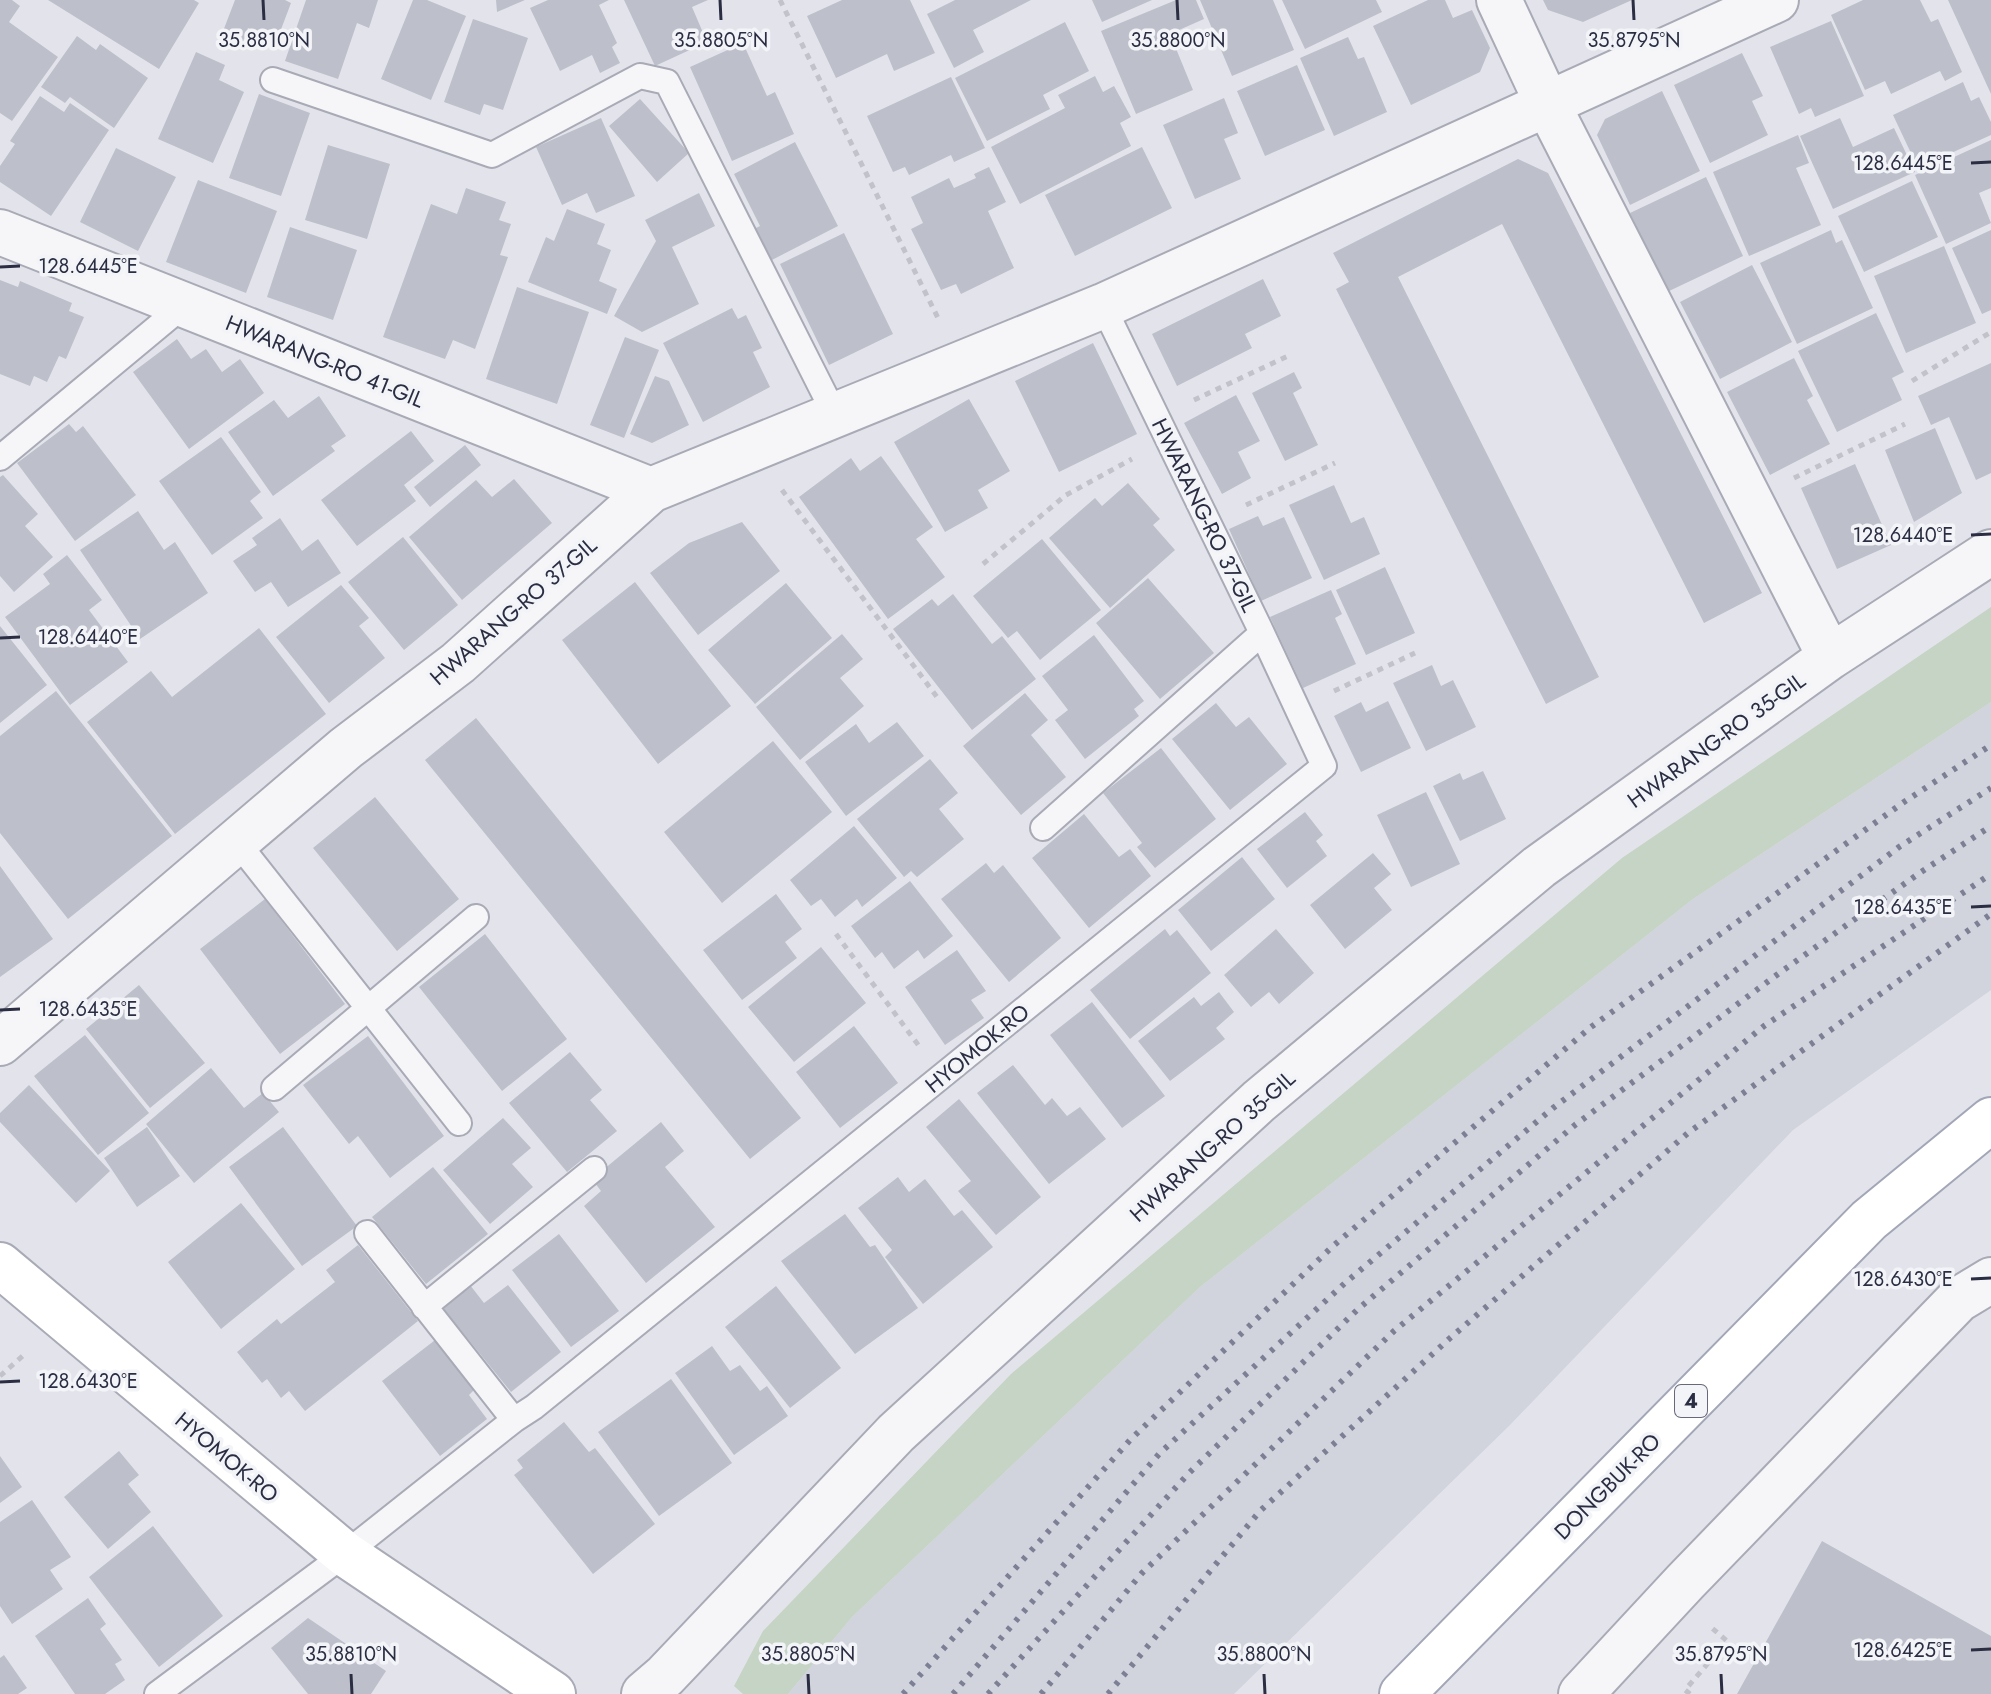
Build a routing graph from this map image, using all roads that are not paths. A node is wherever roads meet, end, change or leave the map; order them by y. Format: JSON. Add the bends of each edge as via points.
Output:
{"nodes":[{"id":1,"x":1499,"y":0,"type":"edge"},
{"id":2,"x":1776,"y":0,"type":"edge"},
{"id":3,"x":273,"y":80,"type":"dead end"},
{"id":4,"x":1548,"y":105,"type":"junction"},
{"id":5,"x":0,"y":232,"type":"edge"},
{"id":6,"x":184,"y":305,"type":"junction"},
{"id":7,"x":1103,"y":306,"type":"junction"},
{"id":8,"x":835,"y":415,"type":"junction"},
{"id":9,"x":0,"y":458,"type":"edge"},
{"id":10,"x":651,"y":490,"type":"junction"},
{"id":11,"x":1991,"y":552,"type":"edge"},
{"id":12,"x":1262,"y":633,"type":"junction"},
{"id":13,"x":1830,"y":657,"type":"junction"},
{"id":14,"x":1043,"y":828,"type":"dead end"},
{"id":15,"x":237,"y":842,"type":"junction"},
{"id":16,"x":476,"y":917,"type":"dead end"},
{"id":17,"x":368,"y":1008,"type":"junction"},
{"id":18,"x":0,"y":1043,"type":"edge"},
{"id":19,"x":274,"y":1088,"type":"dead end"},
{"id":20,"x":1991,"y":1120,"type":"edge"},
{"id":21,"x":459,"y":1123,"type":"dead end"},
{"id":22,"x":594,"y":1169,"type":"dead end"},
{"id":23,"x":367,"y":1233,"type":"dead end"},
{"id":24,"x":0,"y":1265,"type":"edge"},
{"id":25,"x":1991,"y":1280,"type":"edge"},
{"id":26,"x":424,"y":1307,"type":"junction"},
{"id":27,"x":514,"y":1420,"type":"junction"},
{"id":28,"x":345,"y":1554,"type":"junction"},
{"id":29,"x":157,"y":1694,"type":"edge"},
{"id":30,"x":553,"y":1694,"type":"edge"},
{"id":31,"x":644,"y":1694,"type":"edge"},
{"id":32,"x":1402,"y":1694,"type":"edge"},
{"id":33,"x":1581,"y":1694,"type":"edge"}],
"edges":[{"from":1,"to":4,"type":"street"},
{"from":2,"to":4,"type":"street","name":"HWARANG-RO 37-GIL"},
{"from":3,"to":8,"type":"lane","via":[[492,155],[640,76],[667,82]]},
{"from":4,"to":7,"type":"street","name":"HWARANG-RO 37-GIL"},
{"from":4,"to":13,"type":"street"},
{"from":5,"to":6,"type":"street","name":"HWARANG-RO 41-GIL"},
{"from":6,"to":9,"type":"lane"},
{"from":6,"to":10,"type":"street","name":"HWARANG-RO 41-GIL"},
{"from":7,"to":8,"type":"street","name":"HWARANG-RO 37-GIL"},
{"from":7,"to":12,"type":"lane","name":"HWARANG-RO 37-GIL"},
{"from":8,"to":10,"type":"street","name":"HWARANG-RO 37-GIL"},
{"from":10,"to":15,"type":"street","name":"HWARANG-RO 37-GIL","via":[[458,663],[346,748]]},
{"from":11,"to":13,"type":"street","name":"HWARANG-RO 35-GIL"},
{"from":12,"to":14,"type":"lane","name":"HWARANG-RO 37-GIL"},
{"from":12,"to":27,"type":"lane","name":"HYOMOK-RO","via":[[1324,766]]},
{"from":13,"to":31,"type":"street","name":"HWARANG-RO 35-GIL","via":[[1539,867],[1259,1101],[896,1433]]},
{"from":15,"to":17,"type":"lane"},
{"from":15,"to":18,"type":"street","name":"HWARANG-RO 37-GIL"},
{"from":16,"to":17,"type":"lane"},
{"from":17,"to":19,"type":"lane"},
{"from":17,"to":21,"type":"lane"},
{"from":20,"to":32,"type":"main road","name":"DONGBUK-RO","number":"4","via":[[1869,1220]]},
{"from":22,"to":26,"type":"lane"},
{"from":23,"to":26,"type":"lane"},
{"from":24,"to":28,"type":"main road","name":"HYOMOK-RO"},
{"from":25,"to":33,"type":"street","via":[[1958,1300]]},
{"from":26,"to":27,"type":"lane"},
{"from":27,"to":28,"type":"lane","name":"HYOMOK-RO"},
{"from":28,"to":29,"type":"lane"},
{"from":28,"to":30,"type":"main road","name":"HYOMOK-RO"}]}
